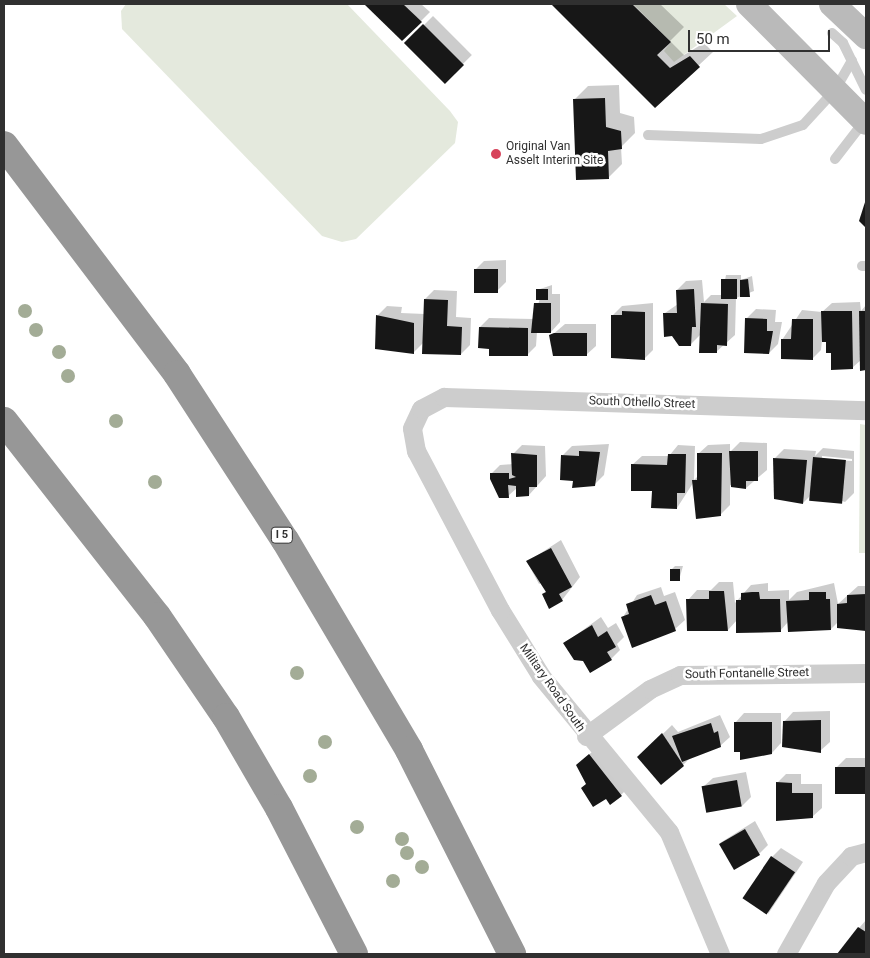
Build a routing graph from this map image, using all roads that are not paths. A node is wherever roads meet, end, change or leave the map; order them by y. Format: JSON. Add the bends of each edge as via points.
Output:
{"nodes":[{"id":1,"x":749,"y":4,"type":"edge"},
{"id":2,"x":832,"y":4,"type":"edge"},
{"id":3,"x":832,"y":33,"type":"dead end"},
{"id":4,"x":866,"y":36,"type":"edge"},
{"id":5,"x":852,"y":61,"type":"junction"},
{"id":6,"x":835,"y":90,"type":"junction"},
{"id":7,"x":866,"y":90,"type":"edge"},
{"id":8,"x":866,"y":121,"type":"edge"},
{"id":9,"x":648,"y":135,"type":"dead end"},
{"id":10,"x":4,"y":146,"type":"edge"},
{"id":11,"x":835,"y":159,"type":"dead end"},
{"id":12,"x":421,"y":409,"type":"joint"},
{"id":13,"x":866,"y":410,"type":"edge"},
{"id":14,"x":4,"y":421,"type":"edge"},
{"id":15,"x":866,"y":673,"type":"edge"},
{"id":16,"x":586,"y":736,"type":"junction"},
{"id":17,"x":865,"y":852,"type":"edge"},
{"id":18,"x":354,"y":954,"type":"edge"},
{"id":19,"x":512,"y":954,"type":"edge"},
{"id":20,"x":720,"y":954,"type":"edge"},
{"id":21,"x":786,"y":954,"type":"edge"}],
"edges":[{"from":1,"to":6,"type":"main road"},
{"from":2,"to":4,"type":"main road"},
{"from":3,"to":5,"type":"lane"},
{"from":5,"to":6,"type":"lane"},
{"from":5,"to":7,"type":"lane"},
{"from":6,"to":8,"type":"main road"},
{"from":6,"to":9,"type":"lane","via":[[804,124],[761,139]]},
{"from":8,"to":11,"type":"lane"},
{"from":10,"to":19,"type":"highway","number":"I 5","via":[[177,374],[285,540],[409,750]]},
{"from":12,"to":13,"type":"street","name":"South Othello Street","via":[[444,397]]},
{"from":12,"to":16,"type":"street","name":"Military Road South","via":[[412,428],[416,451],[500,610]]},
{"from":14,"to":18,"type":"highway","via":[[157,616],[226,717],[279,808]]},
{"from":15,"to":16,"type":"street","name":"South Fontanelle Street","via":[[680,675],[650,689]]},
{"from":16,"to":20,"type":"street","name":"Military Road South","via":[[669,832]]},
{"from":17,"to":21,"type":"street","via":[[851,856],[826,882]]}]}
